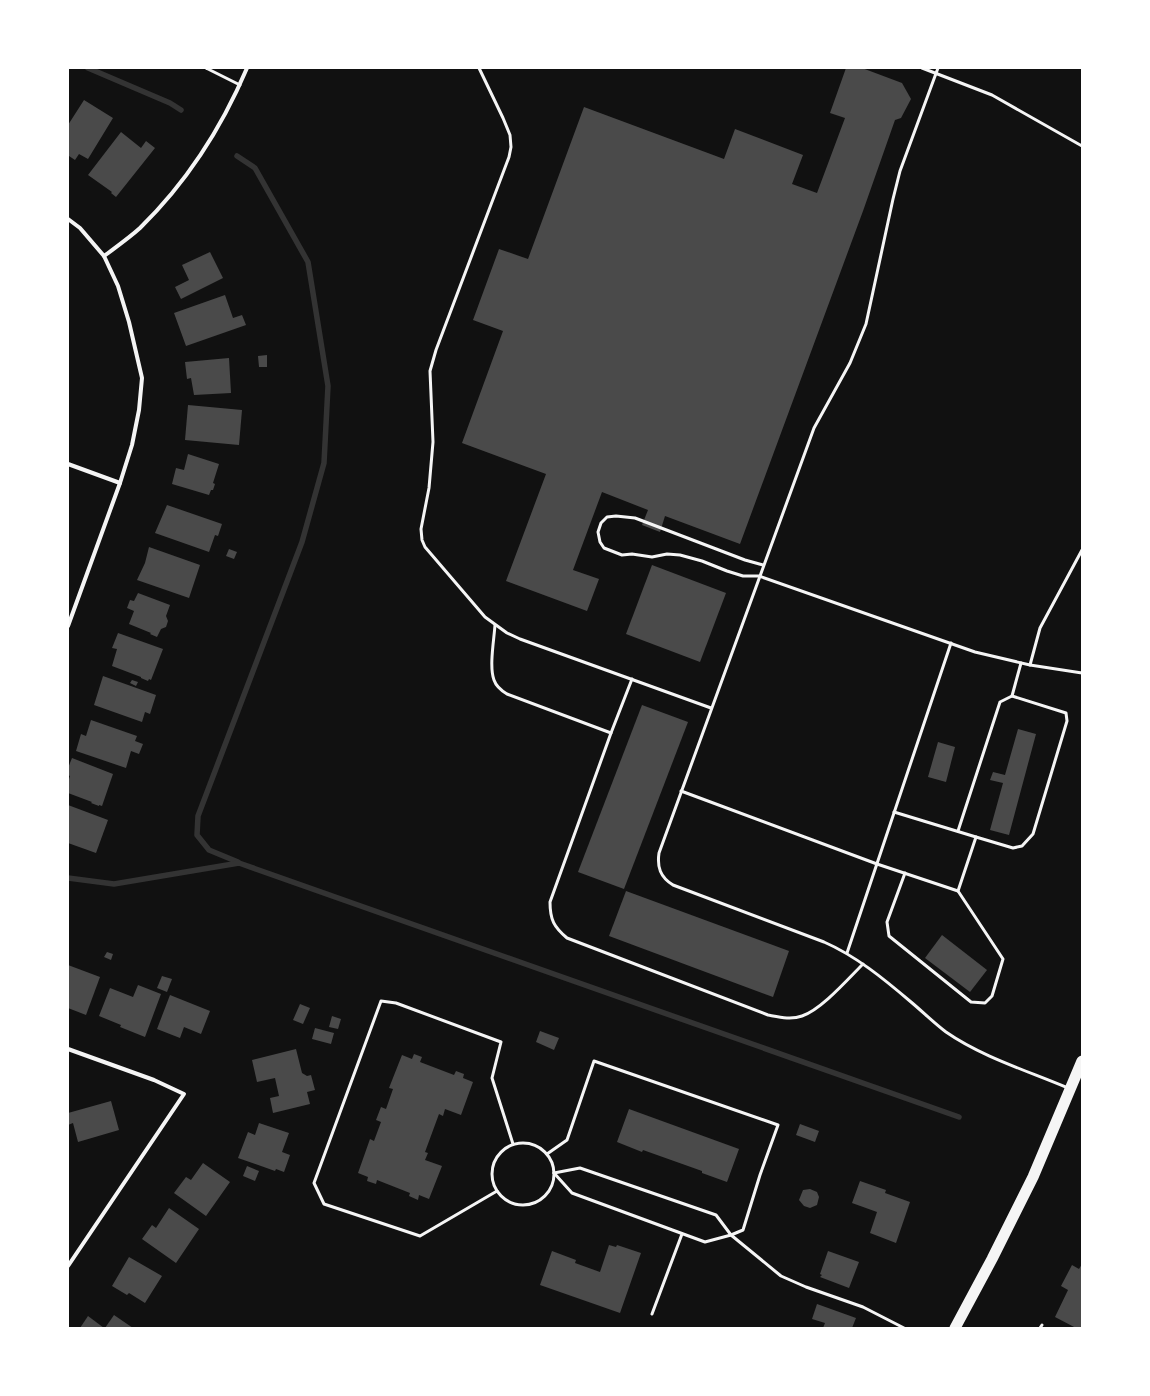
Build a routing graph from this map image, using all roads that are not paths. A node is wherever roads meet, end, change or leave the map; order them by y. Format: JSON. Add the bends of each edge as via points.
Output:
{"nodes":[{"id":1,"x":206,"y":68,"type":"edge"},
{"id":2,"x":247,"y":68,"type":"edge"},
{"id":3,"x":479,"y":68,"type":"edge"},
{"id":4,"x":922,"y":68,"type":"edge"},
{"id":5,"x":938,"y":68,"type":"edge"},
{"id":6,"x":936,"y":73,"type":"junction"},
{"id":7,"x":240,"y":85,"type":"junction"},
{"id":8,"x":1082,"y":146,"type":"edge"},
{"id":9,"x":68,"y":219,"type":"edge"},
{"id":10,"x":104,"y":256,"type":"junction"},
{"id":11,"x":68,"y":464,"type":"edge"},
{"id":12,"x":120,"y":484,"type":"junction"},
{"id":13,"x":1082,"y":550,"type":"edge"},
{"id":14,"x":763,"y":565,"type":"junction"},
{"id":15,"x":759,"y":576,"type":"junction"},
{"id":16,"x":495,"y":625,"type":"junction"},
{"id":17,"x":68,"y":626,"type":"edge"},
{"id":18,"x":951,"y":643,"type":"junction"},
{"id":19,"x":1021,"y":662,"type":"junction"},
{"id":20,"x":1030,"y":665,"type":"junction"},
{"id":21,"x":1082,"y":673,"type":"edge"},
{"id":22,"x":632,"y":679,"type":"junction"},
{"id":23,"x":1012,"y":696,"type":"junction"},
{"id":24,"x":711,"y":708,"type":"junction"},
{"id":25,"x":611,"y":733,"type":"junction"},
{"id":26,"x":681,"y":790,"type":"junction"},
{"id":27,"x":894,"y":812,"type":"junction"},
{"id":28,"x":958,"y":831,"type":"junction"},
{"id":29,"x":976,"y":837,"type":"junction"},
{"id":30,"x":876,"y":864,"type":"junction"},
{"id":31,"x":905,"y":874,"type":"junction"},
{"id":32,"x":958,"y":891,"type":"junction"},
{"id":33,"x":847,"y":953,"type":"junction"},
{"id":34,"x":863,"y":964,"type":"junction"},
{"id":35,"x":68,"y":1049,"type":"edge"},
{"id":36,"x":1082,"y":1061,"type":"edge"},
{"id":37,"x":1070,"y":1089,"type":"junction"},
{"id":38,"x":513,"y":1144,"type":"junction"},
{"id":39,"x":547,"y":1154,"type":"junction"},
{"id":40,"x":554,"y":1173,"type":"junction"},
{"id":41,"x":497,"y":1191,"type":"junction"},
{"id":42,"x":682,"y":1234,"type":"junction"},
{"id":43,"x":731,"y":1235,"type":"junction"},
{"id":44,"x":68,"y":1266,"type":"edge"},
{"id":45,"x":652,"y":1314,"type":"dead end"},
{"id":46,"x":904,"y":1328,"type":"edge"},
{"id":47,"x":955,"y":1328,"type":"edge"}],
"edges":[{"from":1,"to":7,"type":"lane"},
{"from":2,"to":7,"type":"street"},
{"from":3,"to":16,"type":"lane","via":[[510,135],[511,147],[432,361],[430,371],[434,442],[421,529],[425,547],[477,608]]},
{"from":4,"to":6,"type":"lane"},
{"from":5,"to":6,"type":"lane"},
{"from":6,"to":8,"type":"lane","via":[[992,95]]},
{"from":6,"to":14,"type":"lane","via":[[898,180],[866,324],[850,363],[814,428]]},
{"from":7,"to":10,"type":"street","via":[[210,139],[176,190],[139,228]]},
{"from":9,"to":10,"type":"street","via":[[80,228]]},
{"from":10,"to":12,"type":"street","via":[[118,286],[142,378],[139,410]]},
{"from":11,"to":12,"type":"street"},
{"from":12,"to":17,"type":"street"},
{"from":13,"to":20,"type":"lane","via":[[1040,628]]},
{"from":14,"to":15,"type":"lane"},
{"from":14,"to":15,"type":"lane","via":[[635,518],[607,518],[601,523],[598,532],[604,548],[622,555],[680,555],[743,576]]},
{"from":15,"to":18,"type":"lane"},
{"from":15,"to":24,"type":"lane"},
{"from":16,"to":22,"type":"lane","via":[[520,639]]},
{"from":16,"to":25,"type":"lane","via":[[492,670],[499,689],[506,694]]},
{"from":18,"to":19,"type":"lane","via":[[975,652]]},
{"from":18,"to":27,"type":"lane"},
{"from":19,"to":20,"type":"lane"},
{"from":19,"to":23,"type":"lane"},
{"from":20,"to":21,"type":"lane"},
{"from":22,"to":24,"type":"lane"},
{"from":22,"to":25,"type":"lane"},
{"from":23,"to":28,"type":"lane","via":[[1000,702]]},
{"from":23,"to":29,"type":"lane","via":[[1066,713],[1066,721],[1033,834],[1022,846],[1013,848]]},
{"from":24,"to":26,"type":"lane"},
{"from":25,"to":34,"type":"lane","via":[[550,902],[550,913],[560,933],[567,938],[780,1018],[801,1017],[810,1013]]},
{"from":26,"to":30,"type":"lane"},
{"from":26,"to":33,"type":"lane","via":[[659,853],[658,868],[666,881]]},
{"from":27,"to":28,"type":"lane"},
{"from":27,"to":30,"type":"lane"},
{"from":28,"to":29,"type":"lane"},
{"from":29,"to":32,"type":"lane"},
{"from":30,"to":31,"type":"lane"},
{"from":30,"to":33,"type":"lane"},
{"from":31,"to":32,"type":"lane"},
{"from":31,"to":32,"type":"lane","via":[[886,922],[889,936],[972,1002],[985,1003],[992,996],[1002,959]]},
{"from":33,"to":34,"type":"lane"},
{"from":34,"to":37,"type":"lane","via":[[933,1022],[959,1040]]},
{"from":35,"to":44,"type":"street","via":[[154,1080],[184,1094]]},
{"from":36,"to":37,"type":"highway"},
{"from":37,"to":47,"type":"highway","via":[[1033,1177]]},
{"from":38,"to":39,"type":"lane","via":[[529,1143]]},
{"from":38,"to":41,"type":"lane","via":[[500,1152],[494,1162],[493,1182]]},
{"from":38,"to":41,"type":"lane","via":[[492,1078],[502,1042],[396,1003],[381,1001],[314,1183],[324,1204],[420,1236]]},
{"from":39,"to":40,"type":"lane"},
{"from":39,"to":43,"type":"lane","via":[[567,1140],[594,1061],[778,1125],[743,1230]]},
{"from":40,"to":41,"type":"lane","via":[[553,1183],[548,1192],[532,1204],[512,1203]]},
{"from":40,"to":42,"type":"lane","via":[[572,1193]]},
{"from":40,"to":43,"type":"lane","via":[[580,1168],[716,1215]]},
{"from":42,"to":43,"type":"lane","via":[[705,1242]]},
{"from":42,"to":45,"type":"lane"},
{"from":43,"to":46,"type":"lane","via":[[781,1276],[863,1307]]}]}
